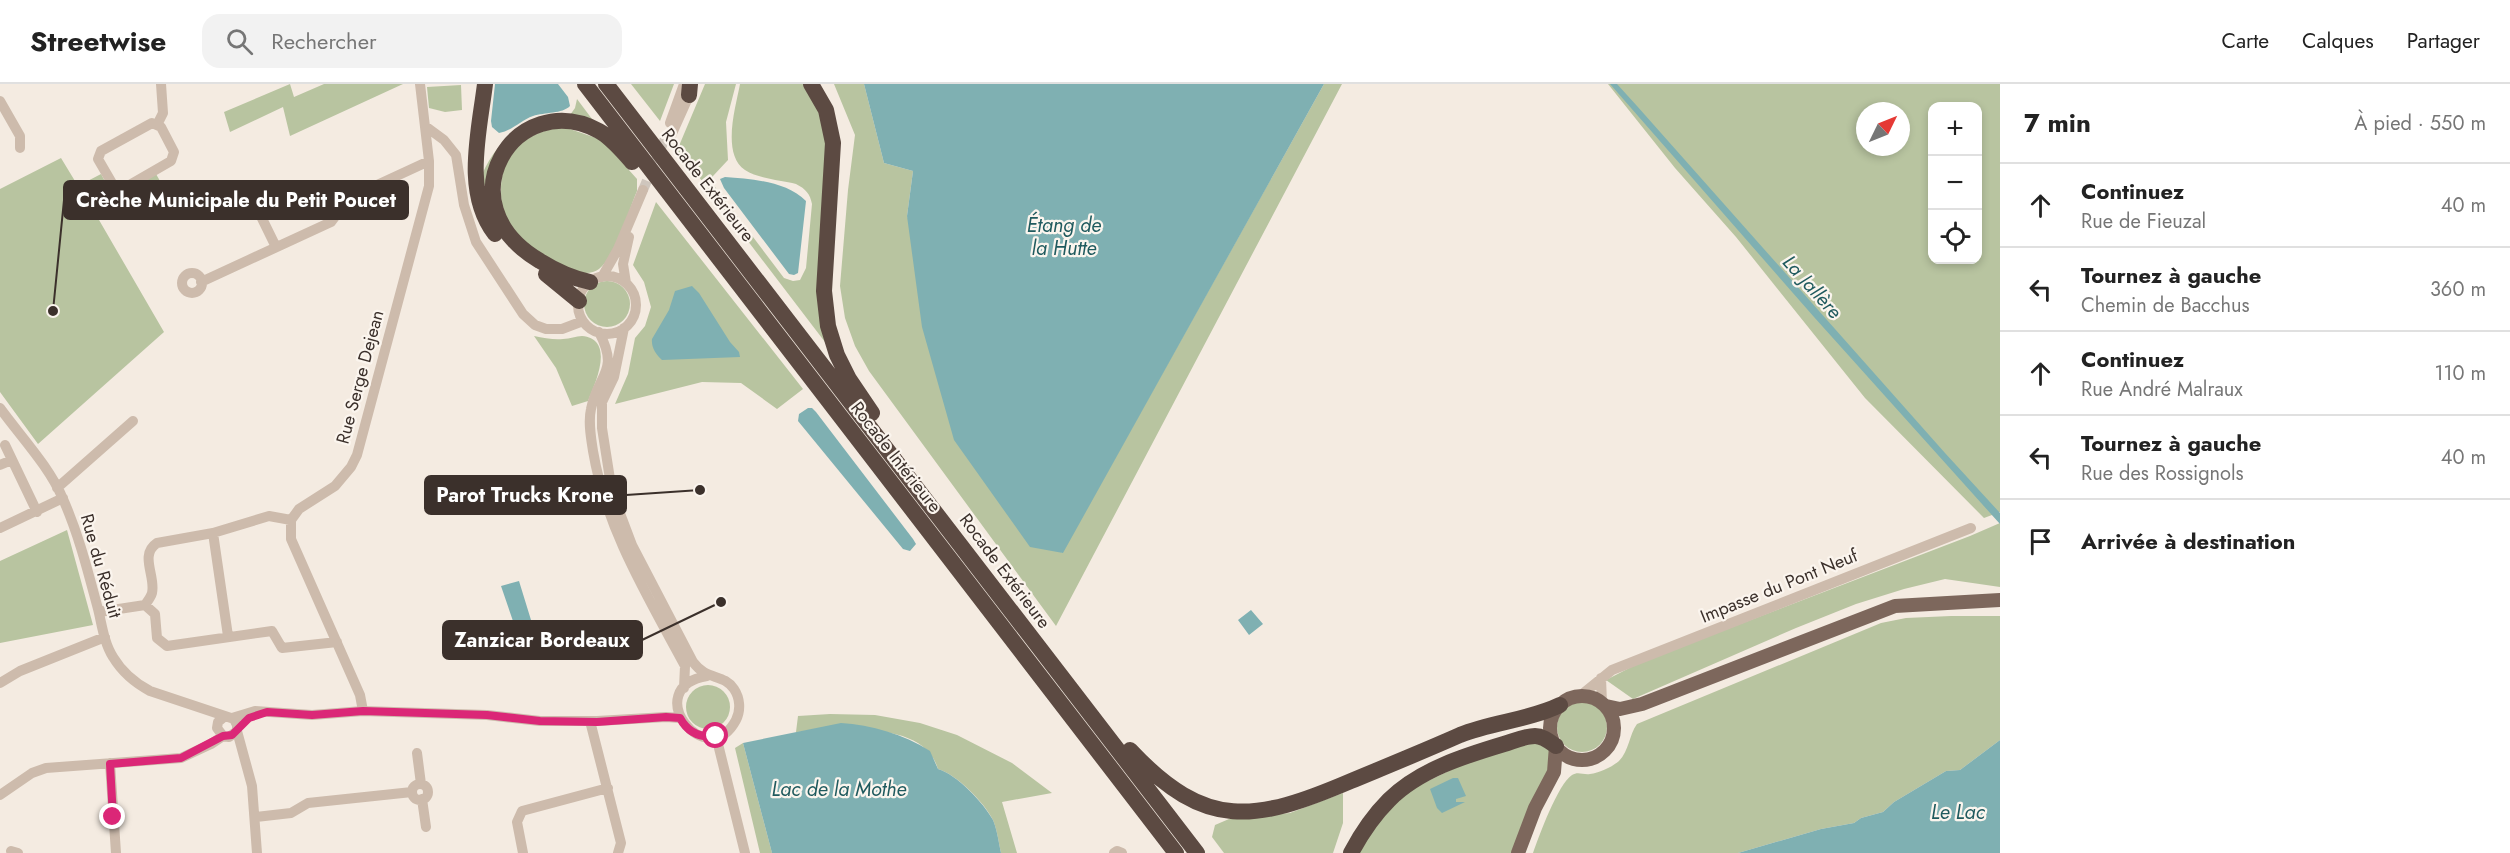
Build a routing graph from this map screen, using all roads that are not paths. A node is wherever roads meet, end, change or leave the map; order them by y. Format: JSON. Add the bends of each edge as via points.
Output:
{"nodes":[{"id":1,"x":161,"y":84,"type":"edge"},
{"id":2,"x":420,"y":84,"type":"edge"},
{"id":3,"x":485,"y":84,"type":"edge"},
{"id":4,"x":585,"y":84,"type":"edge"},
{"id":5,"x":606,"y":84,"type":"edge"},
{"id":6,"x":811,"y":84,"type":"edge"},
{"id":7,"x":689,"y":87,"type":"edge"},
{"id":8,"x":0,"y":101,"type":"edge"},
{"id":9,"x":158,"y":123,"type":"junction"},
{"id":10,"x":425,"y":126,"type":"junction"},
{"id":11,"x":668,"y":136,"type":"tunnel mouth"},
{"id":12,"x":20,"y":148,"type":"dead end"},
{"id":13,"x":429,"y":161,"type":"junction"},
{"id":14,"x":119,"y":191,"type":"junction"},
{"id":15,"x":251,"y":196,"type":"dead end"},
{"id":16,"x":98,"y":202,"type":"dead end"},
{"id":17,"x":677,"y":204,"type":"junction"},
{"id":18,"x":276,"y":247,"type":"junction"},
{"id":19,"x":596,"y":279,"type":"junction"},
{"id":20,"x":201,"y":282,"type":"dead end"},
{"id":21,"x":626,"y":283,"type":"junction"},
{"id":22,"x":579,"y":301,"type":"junction"},
{"id":23,"x":584,"y":321,"type":"junction"},
{"id":24,"x":624,"y":328,"type":"junction"},
{"id":25,"x":599,"y":332,"type":"junction"},
{"id":26,"x":0,"y":408,"type":"edge"},
{"id":27,"x":133,"y":421,"type":"dead end"},
{"id":28,"x":5,"y":445,"type":"dead end"},
{"id":29,"x":12,"y":460,"type":"junction"},
{"id":30,"x":0,"y":465,"type":"edge"},
{"id":31,"x":60,"y":493,"type":"junction"},
{"id":32,"x":37,"y":512,"type":"junction"},
{"id":33,"x":291,"y":520,"type":"junction"},
{"id":34,"x":0,"y":528,"type":"edge"},
{"id":35,"x":1971,"y":528,"type":"dead end"},
{"id":36,"x":213,"y":533,"type":"junction"},
{"id":37,"x":968,"y":555,"type":"junction"},
{"id":38,"x":2000,"y":600,"type":"edge"},
{"id":39,"x":145,"y":605,"type":"junction"},
{"id":40,"x":99,"y":612,"type":"junction"},
{"id":41,"x":228,"y":636,"type":"junction"},
{"id":42,"x":105,"y":637,"type":"junction"},
{"id":43,"x":337,"y":642,"type":"junction"},
{"id":44,"x":1056,"y":671,"type":"junction"},
{"id":45,"x":708,"y":676,"type":"junction"},
{"id":46,"x":1601,"y":678,"type":"junction"},
{"id":47,"x":0,"y":683,"type":"edge"},
{"id":48,"x":684,"y":688,"type":"junction"},
{"id":49,"x":1580,"y":696,"type":"junction"},
{"id":50,"x":1604,"y":704,"type":"junction"},
{"id":51,"x":1642,"y":704,"type":"junction"},
{"id":52,"x":1560,"y":705,"type":"junction"},
{"id":53,"x":363,"y":711,"type":"junction"},
{"id":54,"x":680,"y":718,"type":"junction"},
{"id":55,"x":590,"y":722,"type":"junction"},
{"id":56,"x":1614,"y":726,"type":"junction"},
{"id":57,"x":227,"y":727,"type":"junction"},
{"id":58,"x":716,"y":736,"type":"junction"},
{"id":59,"x":1556,"y":746,"type":"junction"},
{"id":60,"x":417,"y":753,"type":"dead end"},
{"id":61,"x":1575,"y":759,"type":"junction"},
{"id":62,"x":110,"y":764,"type":"junction"},
{"id":63,"x":1554,"y":772,"type":"junction"},
{"id":64,"x":421,"y":784,"type":"junction"},
{"id":65,"x":608,"y":788,"type":"junction"},
{"id":66,"x":412,"y":792,"type":"junction"},
{"id":67,"x":0,"y":795,"type":"edge"},
{"id":68,"x":422,"y":799,"type":"junction"},
{"id":69,"x":256,"y":816,"type":"junction"},
{"id":70,"x":426,"y":827,"type":"dead end"},
{"id":71,"x":116,"y":853,"type":"edge"},
{"id":72,"x":257,"y":853,"type":"edge"},
{"id":73,"x":523,"y":853,"type":"edge"},
{"id":74,"x":618,"y":853,"type":"edge"},
{"id":75,"x":745,"y":853,"type":"edge"},
{"id":76,"x":1114,"y":853,"type":"edge"},
{"id":77,"x":1122,"y":853,"type":"edge"},
{"id":78,"x":1176,"y":853,"type":"edge"},
{"id":79,"x":1197,"y":853,"type":"edge"},
{"id":80,"x":1351,"y":853,"type":"edge"},
{"id":81,"x":1518,"y":853,"type":"edge"}],
"edges":[{"from":1,"to":9,"type":"street","via":[[163,113]]},
{"from":2,"to":10,"type":"street","name":"Rue Serge Dejean"},
{"from":3,"to":22,"type":"highway","via":[[475,175],[482,210],[504,244]]},
{"from":4,"to":17,"type":"highway","name":"Rocade Intérieure"},
{"from":5,"to":37,"type":"highway","name":"Rocade Extérieure"},
{"from":6,"to":37,"type":"highway","via":[[826,110],[832,143],[824,291],[828,326],[837,355],[849,379]]},
{"from":7,"to":11,"type":"street"},
{"from":8,"to":12,"type":"street","via":[[20,136]]},
{"from":9,"to":14,"type":"street","via":[[174,152],[171,161]]},
{"from":9,"to":14,"type":"street","via":[[98,155],[113,188]]},
{"from":10,"to":13,"type":"street","name":"Rue Serge Dejean"},
{"from":10,"to":23,"type":"street","via":[[456,155],[464,205],[476,242],[523,314],[535,325],[554,330]]},
{"from":13,"to":18,"type":"street","via":[[349,198],[332,222]]},
{"from":13,"to":33,"type":"street","name":"Rue Serge Dejean","via":[[429,186],[357,455],[335,486],[299,510]]},
{"from":14,"to":16,"type":"street"},
{"from":15,"to":18,"type":"street"},
{"from":17,"to":19,"type":"highway","via":[[658,195],[608,137],[590,127],[550,122],[532,128],[514,141],[500,159],[493,178],[493,204],[498,220],[517,246],[530,255],[569,277]]},
{"from":17,"to":78,"type":"highway","name":"Rocade Intérieure"},
{"from":18,"to":20,"type":"street"},
{"from":19,"to":21,"type":"street","via":[[615,277]]},
{"from":19,"to":21,"type":"street","via":[[618,249],[645,191],[625,253]]},
{"from":19,"to":22,"type":"street","via":[[585,287]]},
{"from":21,"to":24,"type":"street","via":[[636,302],[634,316]]},
{"from":22,"to":23,"type":"street"},
{"from":23,"to":25,"type":"street"},
{"from":24,"to":25,"type":"street","via":[[612,333]]},
{"from":24,"to":45,"type":"street","via":[[614,377],[602,402],[610,479],[649,580],[693,662]]},
{"from":25,"to":48,"type":"street","via":[[608,358],[607,374],[590,411],[599,480],[623,547],[685,666]]},
{"from":26,"to":31,"type":"street","name":"Rue du Réduit"},
{"from":27,"to":31,"type":"street"},
{"from":28,"to":29,"type":"street"},
{"from":29,"to":30,"type":"street"},
{"from":29,"to":32,"type":"street"},
{"from":31,"to":32,"type":"street"},
{"from":31,"to":40,"type":"street","name":"Rue du Réduit","via":[[81,545]]},
{"from":32,"to":34,"type":"street"},
{"from":33,"to":36,"type":"street","via":[[268,516]]},
{"from":33,"to":43,"type":"street","via":[[291,539]]},
{"from":35,"to":46,"type":"street","name":"Impasse du Pont Neuf","via":[[1612,670]]},
{"from":36,"to":39,"type":"street","via":[[152,546],[148,554],[152,592]]},
{"from":36,"to":41,"type":"street"},
{"from":37,"to":44,"type":"highway","name":"Rocade Extérieure"},
{"from":38,"to":51,"type":"main road","via":[[1895,606]]},
{"from":39,"to":40,"type":"street"},
{"from":39,"to":41,"type":"street","via":[[155,614],[157,638],[166,646]]},
{"from":40,"to":42,"type":"street","name":"Rue du Réduit"},
{"from":41,"to":43,"type":"street","via":[[272,631],[282,648]]},
{"from":42,"to":47,"type":"street","via":[[20,670]]},
{"from":42,"to":57,"type":"street","name":"Rue du Réduit","via":[[113,657],[139,685],[192,706]]},
{"from":43,"to":53,"type":"street"},
{"from":44,"to":52,"type":"highway","via":[[1162,783],[1205,805],[1235,811],[1267,811],[1288,806],[1476,729]]},
{"from":44,"to":79,"type":"highway","name":"Rocade Extérieure"},
{"from":45,"to":48,"type":"street","via":[[690,681]]},
{"from":45,"to":58,"type":"street","via":[[720,678],[733,688],[739,706],[733,725]]},
{"from":46,"to":49,"type":"street","name":"Impasse du Pont Neuf"},
{"from":46,"to":50,"type":"street"},
{"from":48,"to":54,"type":"street","via":[[678,702]]},
{"from":49,"to":50,"type":"main road"},
{"from":49,"to":52,"type":"main road"},
{"from":50,"to":51,"type":"main road","via":[[1620,709]]},
{"from":50,"to":56,"type":"main road"},
{"from":51,"to":56,"type":"main road"},
{"from":52,"to":59,"type":"main road","via":[[1550,725]]},
{"from":53,"to":55,"type":"street"},
{"from":53,"to":57,"type":"street","via":[[312,715],[248,712]]},
{"from":54,"to":55,"type":"street"},
{"from":54,"to":58,"type":"street","via":[[684,726],[699,736]]},
{"from":55,"to":65,"type":"street"},
{"from":56,"to":61,"type":"main road","via":[[1606,750],[1591,759]]},
{"from":57,"to":62,"type":"street","via":[[181,758]]},
{"from":57,"to":69,"type":"street","via":[[246,759]]},
{"from":58,"to":75,"type":"street"},
{"from":59,"to":61,"type":"main road"},
{"from":59,"to":63,"type":"main road"},
{"from":59,"to":80,"type":"highway","via":[[1539,737],[1529,737],[1458,760],[1417,779],[1383,806]]},
{"from":60,"to":64,"type":"street"},
{"from":61,"to":63,"type":"main road"},
{"from":62,"to":67,"type":"street","via":[[46,768]]},
{"from":62,"to":71,"type":"street"},
{"from":63,"to":81,"type":"main road"},
{"from":64,"to":66,"type":"street","via":[[414,786]]},
{"from":64,"to":68,"type":"street","via":[[428,790]]},
{"from":65,"to":73,"type":"street","via":[[522,811],[517,822]]},
{"from":65,"to":74,"type":"street","via":[[621,843]]},
{"from":66,"to":68,"type":"street","via":[[415,798]]},
{"from":66,"to":69,"type":"street","via":[[308,803],[291,813]]},
{"from":68,"to":70,"type":"street"},
{"from":69,"to":72,"type":"street"},
{"from":76,"to":77,"type":"street"}]}
